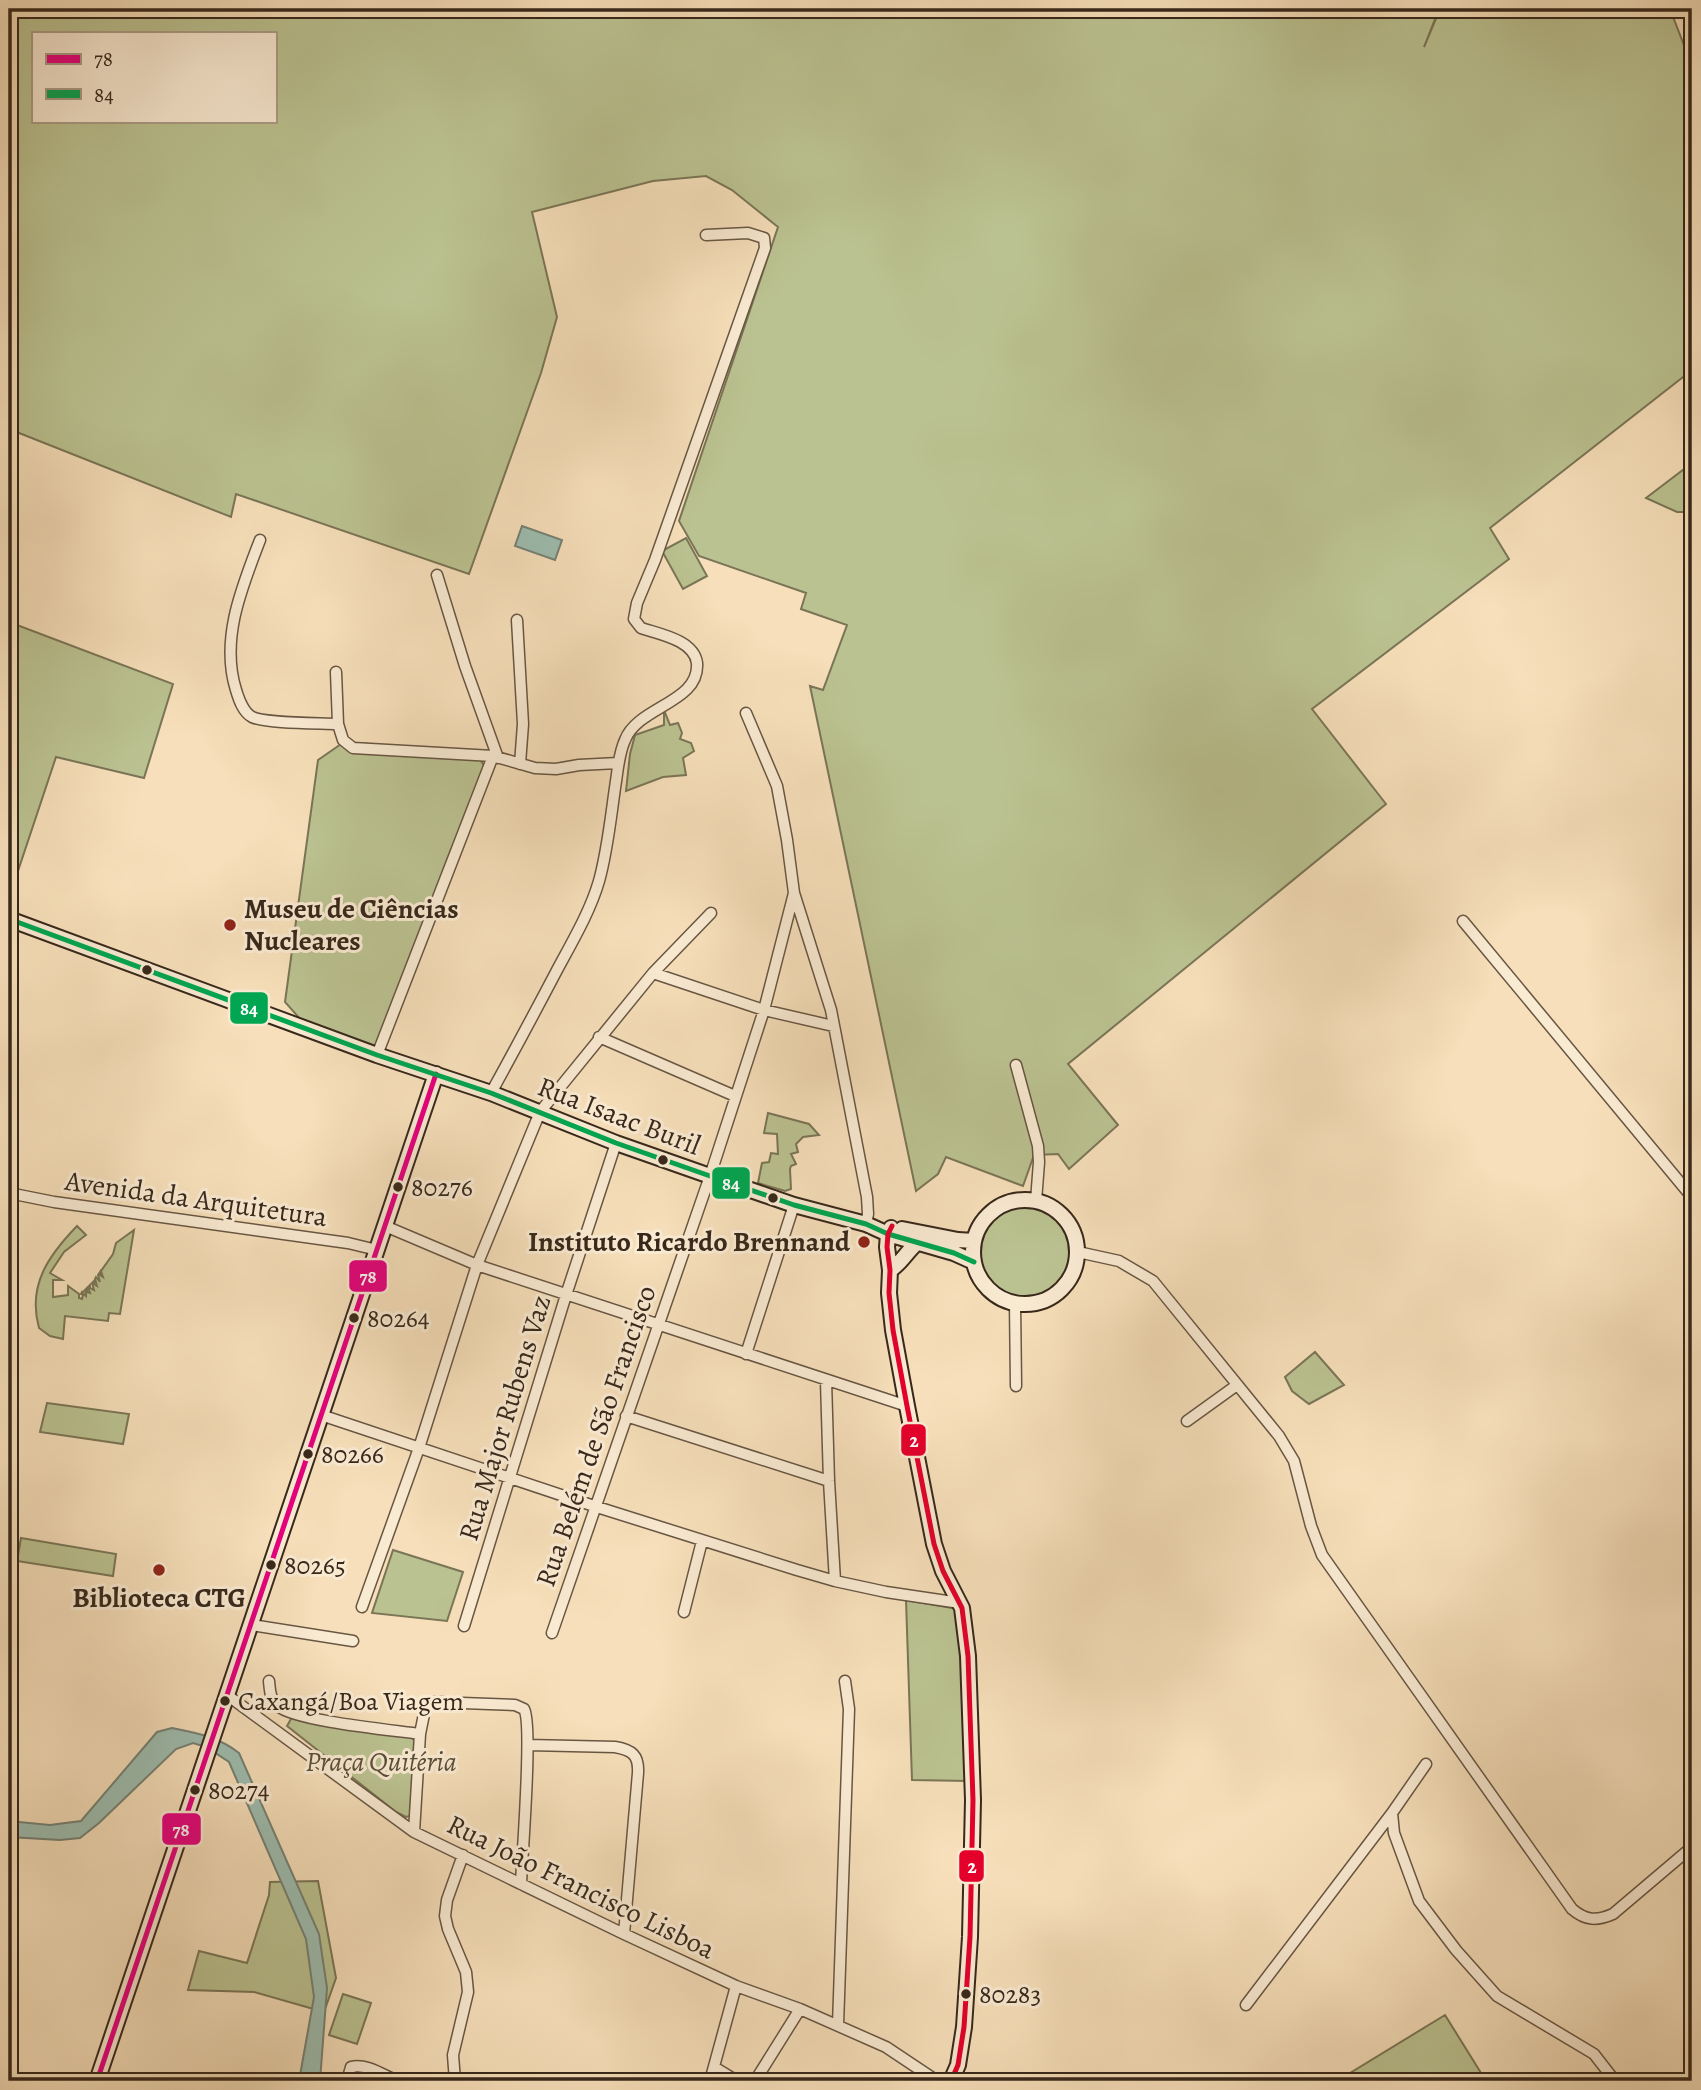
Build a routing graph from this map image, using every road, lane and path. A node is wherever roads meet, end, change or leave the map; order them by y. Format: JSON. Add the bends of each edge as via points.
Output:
{"nodes":[{"id":1,"x":706,"y":235,"type":"dead end"},
{"id":2,"x":260,"y":540,"type":"dead end"},
{"id":3,"x":437,"y":575,"type":"dead end"},
{"id":4,"x":517,"y":620,"type":"dead end"},
{"id":5,"x":336,"y":672,"type":"dead end"},
{"id":6,"x":746,"y":713,"type":"dead end"},
{"id":7,"x":338,"y":724,"type":"junction"},
{"id":8,"x":495,"y":757,"type":"junction"},
{"id":9,"x":618,"y":763,"type":"junction"},
{"id":10,"x":520,"y":764,"type":"junction"},
{"id":11,"x":794,"y":893,"type":"junction"},
{"id":12,"x":711,"y":913,"type":"dead end"},
{"id":13,"x":9,"y":919,"type":"edge"},
{"id":14,"x":1463,"y":921,"type":"dead end"},
{"id":15,"x":653,"y":973,"type":"junction"},
{"id":16,"x":764,"y":1010,"type":"junction"},
{"id":17,"x":833,"y":1026,"type":"junction"},
{"id":18,"x":599,"y":1037,"type":"junction"},
{"id":19,"x":377,"y":1055,"type":"junction"},
{"id":20,"x":1016,"y":1065,"type":"dead end"},
{"id":21,"x":436,"y":1074,"type":"junction"},
{"id":22,"x":492,"y":1093,"type":"junction"},
{"id":23,"x":735,"y":1096,"type":"junction"},
{"id":24,"x":540,"y":1112,"type":"junction"},
{"id":25,"x":616,"y":1143,"type":"junction"},
{"id":26,"x":710,"y":1176,"type":"junction"},
{"id":27,"x":9,"y":1193,"type":"edge"},
{"id":28,"x":1692,"y":1197,"type":"edge"},
{"id":29,"x":1036,"y":1201,"type":"junction"},
{"id":30,"x":794,"y":1205,"type":"junction"},
{"id":31,"x":866,"y":1224,"type":"junction"},
{"id":32,"x":385,"y":1226,"type":"junction"},
{"id":33,"x":890,"y":1230,"type":"junction"},
{"id":34,"x":974,"y":1241,"type":"junction"},
{"id":35,"x":917,"y":1243,"type":"junction"},
{"id":36,"x":377,"y":1250,"type":"junction"},
{"id":37,"x":1078,"y":1252,"type":"junction"},
{"id":38,"x":974,"y":1262,"type":"junction"},
{"id":39,"x":477,"y":1265,"type":"junction"},
{"id":40,"x":890,"y":1270,"type":"junction"},
{"id":41,"x":566,"y":1295,"type":"junction"},
{"id":42,"x":1015,"y":1303,"type":"junction"},
{"id":43,"x":657,"y":1325,"type":"junction"},
{"id":44,"x":746,"y":1354,"type":"junction"},
{"id":45,"x":826,"y":1381,"type":"junction"},
{"id":46,"x":1237,"y":1385,"type":"junction"},
{"id":47,"x":1016,"y":1386,"type":"dead end"},
{"id":48,"x":907,"y":1406,"type":"junction"},
{"id":49,"x":321,"y":1415,"type":"junction"},
{"id":50,"x":626,"y":1416,"type":"junction"},
{"id":51,"x":1187,"y":1421,"type":"dead end"},
{"id":52,"x":419,"y":1448,"type":"junction"},
{"id":53,"x":511,"y":1478,"type":"junction"},
{"id":54,"x":829,"y":1481,"type":"junction"},
{"id":55,"x":597,"y":1507,"type":"junction"},
{"id":56,"x":702,"y":1541,"type":"junction"},
{"id":57,"x":835,"y":1581,"type":"junction"},
{"id":58,"x":960,"y":1603,"type":"junction"},
{"id":59,"x":362,"y":1607,"type":"dead end"},
{"id":60,"x":684,"y":1612,"type":"dead end"},
{"id":61,"x":252,"y":1625,"type":"junction"},
{"id":62,"x":464,"y":1626,"type":"dead end"},
{"id":63,"x":552,"y":1633,"type":"dead end"},
{"id":64,"x":353,"y":1641,"type":"dead end"},
{"id":65,"x":269,"y":1681,"type":"dead end"},
{"id":66,"x":845,"y":1681,"type":"dead end"},
{"id":67,"x":228,"y":1695,"type":"junction"},
{"id":68,"x":420,"y":1734,"type":"junction"},
{"id":69,"x":527,"y":1745,"type":"junction"},
{"id":70,"x":1426,"y":1764,"type":"dead end"},
{"id":71,"x":1392,"y":1813,"type":"junction"},
{"id":72,"x":414,"y":1832,"type":"junction"},
{"id":73,"x":1692,"y":1847,"type":"edge"},
{"id":74,"x":463,"y":1855,"type":"junction"},
{"id":75,"x":521,"y":1884,"type":"junction"},
{"id":76,"x":624,"y":1934,"type":"junction"},
{"id":77,"x":736,"y":1986,"type":"junction"},
{"id":78,"x":1246,"y":2005,"type":"dead end"},
{"id":79,"x":800,"y":2009,"type":"junction"},
{"id":80,"x":838,"y":2025,"type":"junction"},
{"id":81,"x":713,"y":2067,"type":"junction"},
{"id":82,"x":97,"y":2081,"type":"edge"},
{"id":83,"x":346,"y":2081,"type":"edge"},
{"id":84,"x":397,"y":2081,"type":"edge"},
{"id":85,"x":455,"y":2081,"type":"edge"},
{"id":86,"x":709,"y":2081,"type":"edge"},
{"id":87,"x":737,"y":2081,"type":"edge"},
{"id":88,"x":755,"y":2081,"type":"edge"},
{"id":89,"x":937,"y":2081,"type":"edge"},
{"id":90,"x":951,"y":2081,"type":"edge"},
{"id":91,"x":1615,"y":2081,"type":"edge"}],
"edges":[{"from":1,"to":9,"type":"street","via":[[755,233],[764,238],[765,248],[634,612],[641,628],[688,646],[695,655],[696,672],[691,687],[630,730]]},
{"from":2,"to":7,"type":"street","via":[[236,607],[233,629],[231,662],[239,700],[246,712],[265,720]]},
{"from":3,"to":8,"type":"street"},
{"from":4,"to":10,"type":"street","via":[[523,724]]},
{"from":5,"to":7,"type":"street"},
{"from":6,"to":11,"type":"street","name":"Rua Belém de São Francisco","via":[[777,786]]},
{"from":7,"to":8,"type":"street","via":[[343,740],[353,748]]},
{"from":8,"to":10,"type":"street"},
{"from":8,"to":19,"type":"street"},
{"from":9,"to":10,"type":"street","via":[[556,769]]},
{"from":9,"to":22,"type":"street","via":[[598,883],[584,919]]},
{"from":11,"to":16,"type":"street","name":"Rua Belém de São Francisco"},
{"from":11,"to":17,"type":"street","name":"Rua Belém de São Francisco"},
{"from":12,"to":15,"type":"street"},
{"from":13,"to":19,"type":"main road","name":"Rua Isaac Buril"},
{"from":14,"to":28,"type":"street"},
{"from":15,"to":16,"type":"street"},
{"from":15,"to":18,"type":"street"},
{"from":16,"to":17,"type":"street"},
{"from":16,"to":23,"type":"street","name":"Rua Belém de São Francisco"},
{"from":17,"to":31,"type":"street","name":"Rua Belém de São Francisco","via":[[867,1197]]},
{"from":18,"to":23,"type":"street"},
{"from":18,"to":24,"type":"street"},
{"from":19,"to":21,"type":"main road","name":"Rua Isaac Buril"},
{"from":20,"to":29,"type":"street","via":[[1038,1146]]},
{"from":21,"to":22,"type":"main road","name":"Rua Isaac Buril"},
{"from":21,"to":32,"type":"main road"},
{"from":22,"to":24,"type":"main road","name":"Rua Isaac Buril"},
{"from":23,"to":26,"type":"street","name":"Rua Belém de São Francisco"},
{"from":24,"to":25,"type":"main road","name":"Rua Isaac Buril"},
{"from":24,"to":39,"type":"street"},
{"from":25,"to":26,"type":"main road","name":"Rua Isaac Buril"},
{"from":25,"to":41,"type":"street","name":"Rua Major Rubens Vaz"},
{"from":26,"to":30,"type":"main road","name":"Rua Isaac Buril"},
{"from":26,"to":43,"type":"street","name":"Rua Belém de São Francisco"},
{"from":27,"to":36,"type":"street","name":"Avenida da Arquitetura"},
{"from":29,"to":34,"type":"main road","via":[[1015,1200],[996,1208]]},
{"from":29,"to":37,"type":"main road","via":[[1055,1209],[1069,1223]]},
{"from":30,"to":31,"type":"main road","name":"Rua Isaac Buril"},
{"from":30,"to":44,"type":"street"},
{"from":31,"to":33,"type":"main road","name":"Rua Isaac Buril"},
{"from":32,"to":36,"type":"main road"},
{"from":32,"to":39,"type":"street"},
{"from":33,"to":34,"type":"main road","name":"Rua Isaac Buril"},
{"from":33,"to":35,"type":"main road","name":"Rua Isaac Buril"},
{"from":33,"to":40,"type":"main road"},
{"from":34,"to":38,"type":"main road"},
{"from":35,"to":38,"type":"main road","name":"Rua Isaac Buril"},
{"from":35,"to":40,"type":"main road"},
{"from":36,"to":49,"type":"main road"},
{"from":37,"to":42,"type":"main road","via":[[1074,1272],[1062,1289],[1045,1300]]},
{"from":37,"to":46,"type":"street","via":[[1119,1261],[1153,1281]]},
{"from":38,"to":42,"type":"main road","via":[[988,1289]]},
{"from":39,"to":41,"type":"street"},
{"from":39,"to":52,"type":"street"},
{"from":40,"to":48,"type":"main road","via":[[892,1322]]},
{"from":41,"to":43,"type":"street"},
{"from":41,"to":53,"type":"street","name":"Rua Major Rubens Vaz"},
{"from":42,"to":47,"type":"street"},
{"from":43,"to":44,"type":"street"},
{"from":43,"to":50,"type":"street","name":"Rua Belém de São Francisco"},
{"from":44,"to":45,"type":"street"},
{"from":45,"to":48,"type":"street"},
{"from":45,"to":54,"type":"street"},
{"from":46,"to":51,"type":"street"},
{"from":46,"to":73,"type":"street","via":[[1294,1461],[1322,1555],[1572,1909],[1592,1920],[1613,1914]]},
{"from":48,"to":58,"type":"main road","via":[[934,1545]]},
{"from":49,"to":52,"type":"street"},
{"from":49,"to":61,"type":"main road"},
{"from":50,"to":54,"type":"street"},
{"from":50,"to":55,"type":"street","name":"Rua Belém de São Francisco"},
{"from":52,"to":53,"type":"street"},
{"from":52,"to":59,"type":"street"},
{"from":53,"to":55,"type":"street"},
{"from":53,"to":62,"type":"street","name":"Rua Major Rubens Vaz"},
{"from":54,"to":57,"type":"street"},
{"from":55,"to":56,"type":"street"},
{"from":55,"to":63,"type":"street","name":"Rua Belém de São Francisco"},
{"from":56,"to":57,"type":"street"},
{"from":56,"to":60,"type":"street"},
{"from":57,"to":58,"type":"street"},
{"from":58,"to":90,"type":"main road","via":[[968,1656],[973,1800],[964,2027]]},
{"from":61,"to":64,"type":"street"},
{"from":61,"to":67,"type":"main road"},
{"from":65,"to":68,"type":"street","via":[[276,1704],[288,1712]]},
{"from":66,"to":80,"type":"street","via":[[849,1709]]},
{"from":67,"to":72,"type":"street","name":"Rua João Francisco Lisboa"},
{"from":67,"to":82,"type":"main road"},
{"from":68,"to":69,"type":"street","via":[[426,1704],[515,1705],[527,1715]]},
{"from":68,"to":72,"type":"street"},
{"from":69,"to":75,"type":"street"},
{"from":69,"to":76,"type":"street","via":[[615,1747],[635,1755],[639,1764]]},
{"from":70,"to":71,"type":"street"},
{"from":71,"to":78,"type":"street"},
{"from":71,"to":91,"type":"street","via":[[1394,1833],[1419,1901],[1456,1950],[1497,1996],[1594,2054]]},
{"from":72,"to":74,"type":"street","name":"Rua João Francisco Lisboa"},
{"from":74,"to":75,"type":"street","name":"Rua João Francisco Lisboa"},
{"from":74,"to":85,"type":"street","via":[[445,1916],[466,1972],[468,1992],[453,2055]]},
{"from":75,"to":76,"type":"street","name":"Rua João Francisco Lisboa"},
{"from":76,"to":77,"type":"street","name":"Rua João Francisco Lisboa"},
{"from":77,"to":79,"type":"street","name":"Rua João Francisco Lisboa"},
{"from":77,"to":81,"type":"street"},
{"from":79,"to":80,"type":"street","name":"Rua João Francisco Lisboa"},
{"from":79,"to":88,"type":"street"},
{"from":80,"to":89,"type":"street","name":"Rua João Francisco Lisboa","via":[[886,2047]]},
{"from":81,"to":86,"type":"street"},
{"from":81,"to":87,"type":"street"},
{"from":83,"to":84,"type":"street","via":[[356,2065]]}]}
